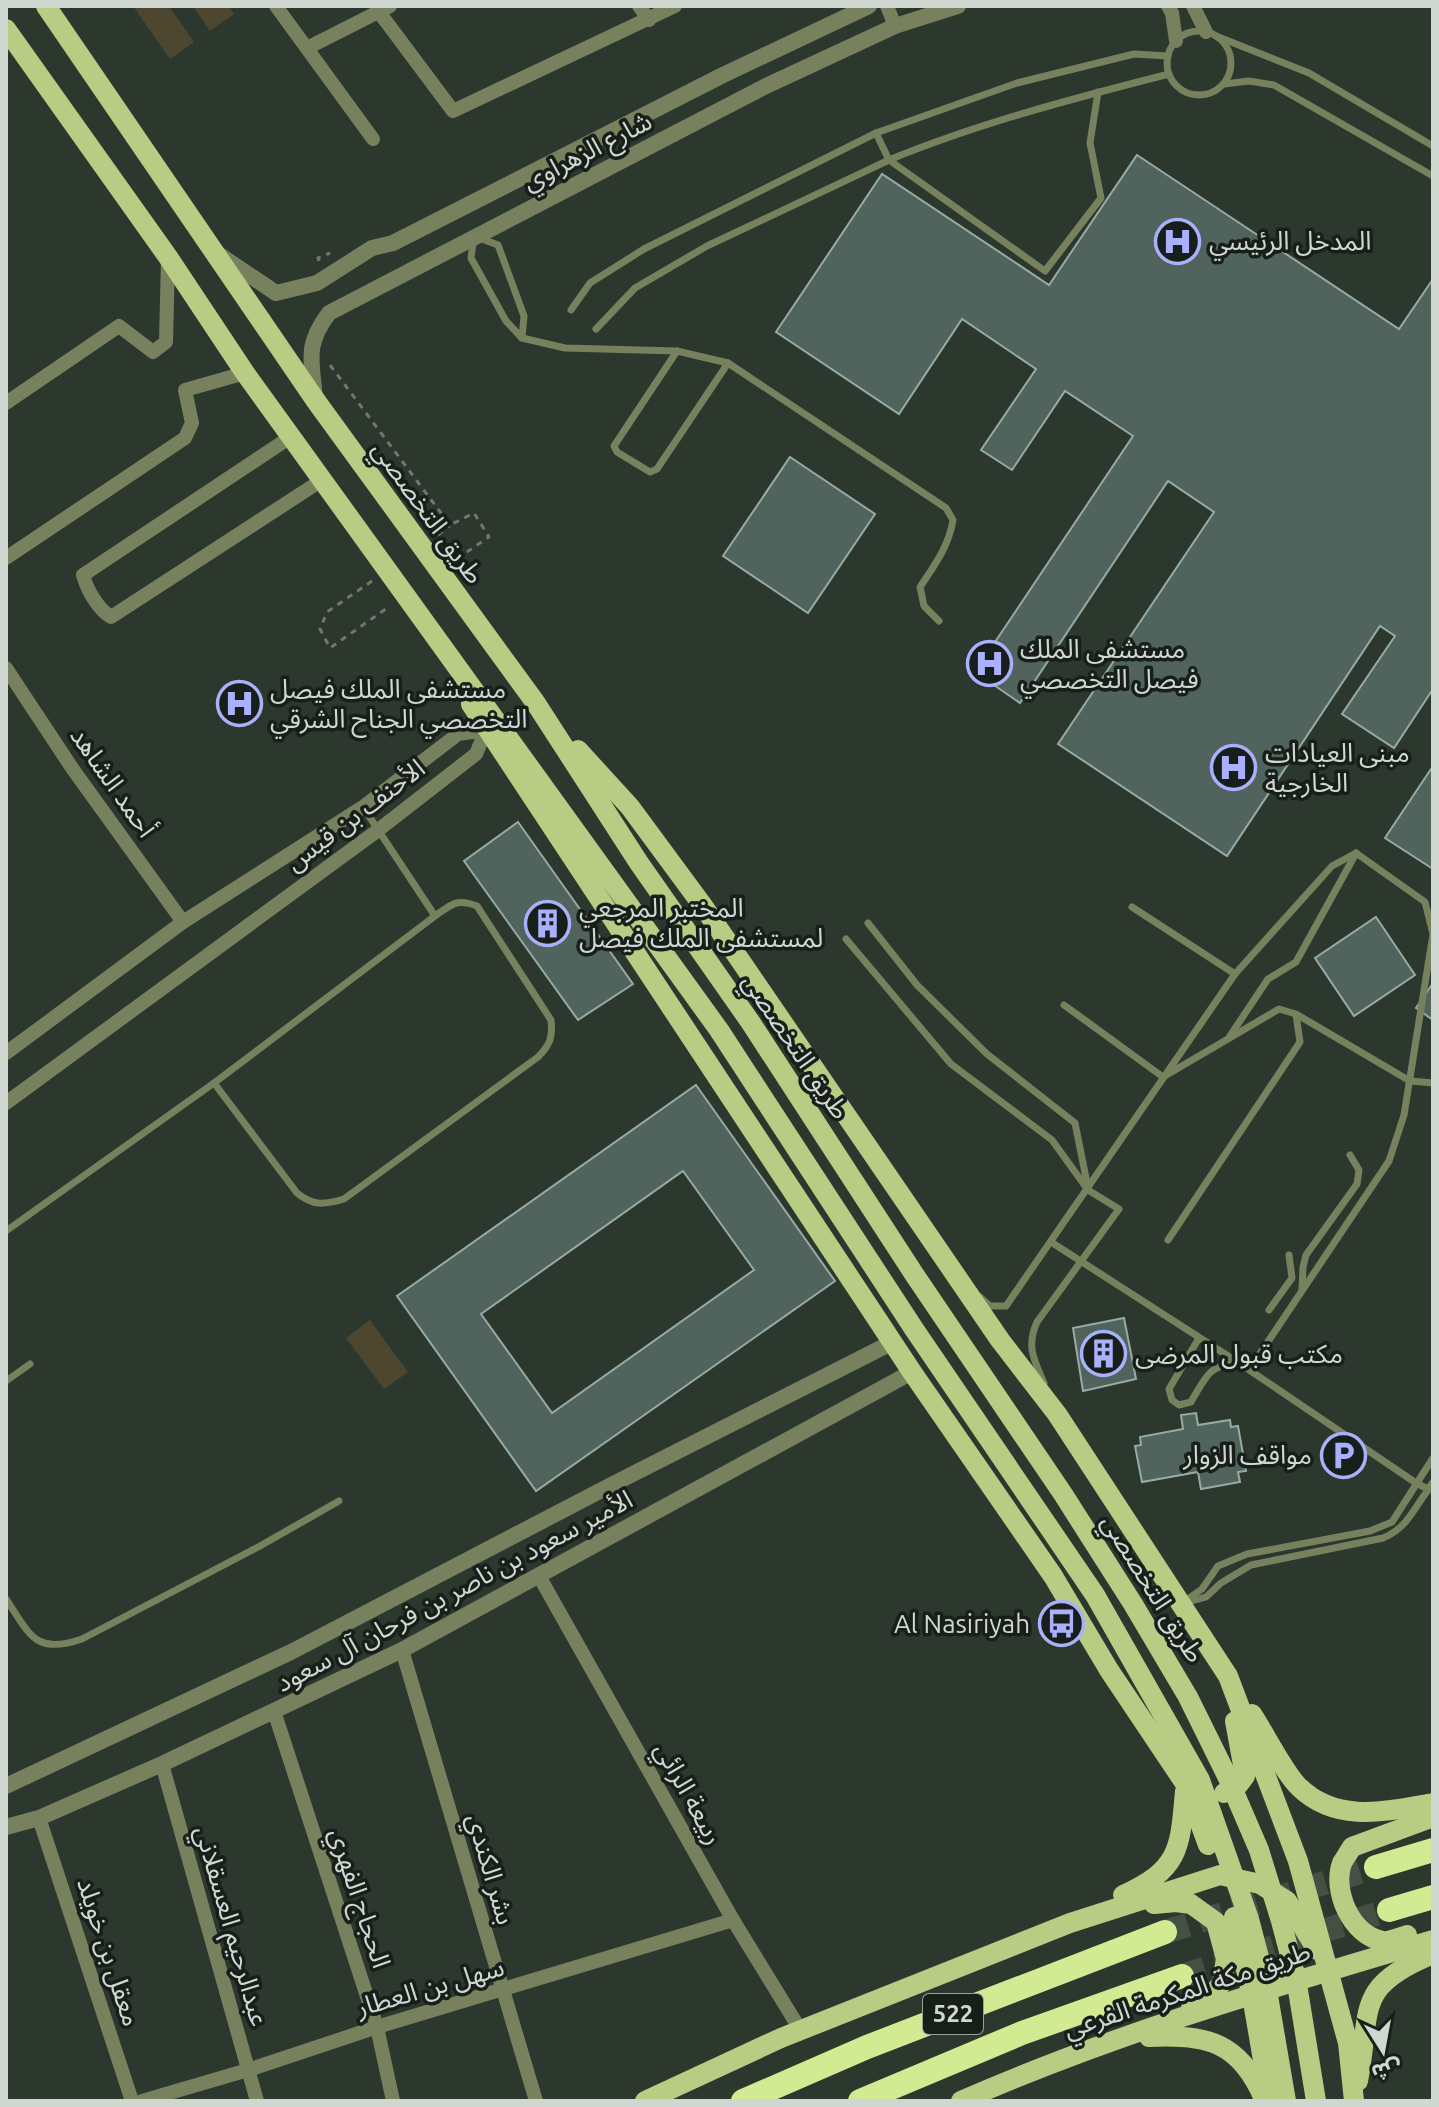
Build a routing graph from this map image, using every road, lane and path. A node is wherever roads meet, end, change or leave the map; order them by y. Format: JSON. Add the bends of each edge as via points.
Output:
{"nodes":[{"id":1,"x":46,"y":6,"type":"edge"},
{"id":2,"x":276,"y":6,"type":"edge"},
{"id":3,"x":639,"y":6,"type":"edge"},
{"id":4,"x":675,"y":6,"type":"edge"},
{"id":5,"x":869,"y":6,"type":"edge"},
{"id":6,"x":887,"y":6,"type":"edge"},
{"id":7,"x":958,"y":6,"type":"edge"},
{"id":8,"x":1168,"y":6,"type":"edge"},
{"id":9,"x":1193,"y":6,"type":"edge"},
{"id":10,"x":384,"y":9,"type":"edge"},
{"id":11,"x":649,"y":20,"type":"junction"},
{"id":12,"x":895,"y":26,"type":"junction"},
{"id":13,"x":6,"y":29,"type":"edge"},
{"id":14,"x":1211,"y":34,"type":"junction"},
{"id":15,"x":1176,"y":41,"type":"junction"},
{"id":16,"x":307,"y":48,"type":"junction"},
{"id":17,"x":13,"y":54,"type":"edge"},
{"id":18,"x":1168,"y":56,"type":"junction"},
{"id":19,"x":1169,"y":74,"type":"junction"},
{"id":20,"x":1224,"y":84,"type":"junction"},
{"id":21,"x":1098,"y":92,"type":"junction"},
{"id":22,"x":876,"y":133,"type":"junction"},
{"id":23,"x":373,"y":139,"type":"dead end"},
{"id":24,"x":1433,"y":146,"type":"edge"},
{"id":25,"x":889,"y":160,"type":"junction"},
{"id":26,"x":1433,"y":176,"type":"edge"},
{"id":27,"x":474,"y":236,"type":"junction"},
{"id":28,"x":393,"y":243,"type":"junction"},
{"id":29,"x":215,"y":251,"type":"junction"},
{"id":30,"x":168,"y":257,"type":"junction"},
{"id":31,"x":407,"y":270,"type":"junction"},
{"id":32,"x":571,"y":310,"type":"dead end"},
{"id":33,"x":596,"y":329,"type":"dead end"},
{"id":34,"x":522,"y":338,"type":"junction"},
{"id":35,"x":677,"y":351,"type":"junction"},
{"id":36,"x":728,"y":363,"type":"junction"},
{"id":37,"x":330,"y":364,"type":"dead end"},
{"id":38,"x":245,"y":373,"type":"junction"},
{"id":39,"x":316,"y":401,"type":"junction"},
{"id":40,"x":6,"y":403,"type":"edge"},
{"id":41,"x":292,"y":436,"type":"junction"},
{"id":42,"x":322,"y":480,"type":"junction"},
{"id":43,"x":489,"y":537,"type":"dead end"},
{"id":44,"x":6,"y":558,"type":"edge"},
{"id":45,"x":386,"y":571,"type":"junction"},
{"id":46,"x":939,"y":621,"type":"dead end"},
{"id":47,"x":428,"y":629,"type":"junction"},
{"id":48,"x":330,"y":648,"type":"dead end"},
{"id":49,"x":6,"y":668,"type":"edge"},
{"id":50,"x":535,"y":702,"type":"junction"},
{"id":51,"x":486,"y":730,"type":"junction"},
{"id":52,"x":363,"y":807,"type":"junction"},
{"id":53,"x":377,"y":831,"type":"junction"},
{"id":54,"x":1356,"y":853,"type":"junction"},
{"id":55,"x":1132,"y":907,"type":"dead end"},
{"id":56,"x":435,"y":916,"type":"junction"},
{"id":57,"x":183,"y":922,"type":"junction"},
{"id":58,"x":868,"y":923,"type":"dead end"},
{"id":59,"x":846,"y":939,"type":"dead end"},
{"id":60,"x":1235,"y":974,"type":"junction"},
{"id":61,"x":1064,"y":1005,"type":"dead end"},
{"id":62,"x":1296,"y":1014,"type":"junction"},
{"id":63,"x":1229,"y":1039,"type":"junction"},
{"id":64,"x":6,"y":1053,"type":"edge"},
{"id":65,"x":1163,"y":1077,"type":"junction"},
{"id":66,"x":1410,"y":1081,"type":"junction"},
{"id":67,"x":214,"y":1083,"type":"junction"},
{"id":68,"x":1433,"y":1083,"type":"edge"},
{"id":69,"x":6,"y":1103,"type":"edge"},
{"id":70,"x":1350,"y":1155,"type":"dead end"},
{"id":71,"x":1088,"y":1190,"type":"junction"},
{"id":72,"x":6,"y":1231,"type":"edge"},
{"id":73,"x":1168,"y":1240,"type":"dead end"},
{"id":74,"x":1051,"y":1242,"type":"junction"},
{"id":75,"x":1289,"y":1255,"type":"dead end"},
{"id":76,"x":1080,"y":1263,"type":"junction"},
{"id":77,"x":957,"y":1276,"type":"junction"},
{"id":78,"x":1302,"y":1291,"type":"junction"},
{"id":79,"x":1269,"y":1310,"type":"dead end"},
{"id":80,"x":1199,"y":1338,"type":"junction"},
{"id":81,"x":893,"y":1342,"type":"junction"},
{"id":82,"x":1239,"y":1363,"type":"junction"},
{"id":83,"x":30,"y":1364,"type":"dead end"},
{"id":84,"x":912,"y":1372,"type":"junction"},
{"id":85,"x":6,"y":1381,"type":"edge"},
{"id":86,"x":1057,"y":1414,"type":"junction"},
{"id":87,"x":1433,"y":1458,"type":"edge"},
{"id":88,"x":1416,"y":1483,"type":"junction"},
{"id":89,"x":1431,"y":1486,"type":"edge"},
{"id":90,"x":339,"y":1501,"type":"dead end"},
{"id":91,"x":539,"y":1576,"type":"junction"},
{"id":92,"x":6,"y":1599,"type":"edge"},
{"id":93,"x":1182,"y":1603,"type":"junction"},
{"id":94,"x":402,"y":1650,"type":"junction"},
{"id":95,"x":1228,"y":1676,"type":"junction"},
{"id":96,"x":274,"y":1711,"type":"junction"},
{"id":97,"x":162,"y":1764,"type":"junction"},
{"id":98,"x":1186,"y":1785,"type":"junction"},
{"id":99,"x":6,"y":1786,"type":"edge"},
{"id":100,"x":1433,"y":1803,"type":"edge"},
{"id":101,"x":1433,"y":1817,"type":"edge"},
{"id":102,"x":39,"y":1818,"type":"junction"},
{"id":103,"x":6,"y":1827,"type":"edge"},
{"id":104,"x":1433,"y":1850,"type":"edge"},
{"id":105,"x":1376,"y":1867,"type":"tunnel mouth"},
{"id":106,"x":1220,"y":1875,"type":"junction"},
{"id":107,"x":1433,"y":1897,"type":"edge"},
{"id":108,"x":1389,"y":1910,"type":"tunnel mouth"},
{"id":109,"x":733,"y":1920,"type":"junction"},
{"id":110,"x":1070,"y":1923,"type":"junction"},
{"id":111,"x":1433,"y":1928,"type":"edge"},
{"id":112,"x":1165,"y":1932,"type":"tunnel mouth"},
{"id":113,"x":1433,"y":1940,"type":"edge"},
{"id":114,"x":1433,"y":1954,"type":"edge"},
{"id":115,"x":1330,"y":1970,"type":"junction"},
{"id":116,"x":1182,"y":1976,"type":"tunnel mouth"},
{"id":117,"x":502,"y":1991,"type":"junction"},
{"id":118,"x":1252,"y":1996,"type":"junction"},
{"id":119,"x":377,"y":2027,"type":"junction"},
{"id":120,"x":801,"y":2031,"type":"junction"},
{"id":121,"x":1117,"y":2039,"type":"junction"},
{"id":122,"x":248,"y":2070,"type":"junction"},
{"id":123,"x":132,"y":2101,"type":"edge"},
{"id":124,"x":142,"y":2101,"type":"edge"},
{"id":125,"x":257,"y":2101,"type":"edge"},
{"id":126,"x":393,"y":2101,"type":"edge"},
{"id":127,"x":536,"y":2101,"type":"edge"},
{"id":128,"x":645,"y":2101,"type":"edge"},
{"id":129,"x":743,"y":2101,"type":"edge"},
{"id":130,"x":860,"y":2101,"type":"edge"},
{"id":131,"x":961,"y":2101,"type":"edge"},
{"id":132,"x":1267,"y":2101,"type":"edge"},
{"id":133,"x":1286,"y":2101,"type":"edge"},
{"id":134,"x":1316,"y":2101,"type":"edge"},
{"id":135,"x":1354,"y":2101,"type":"edge"}],
"edges":[{"from":1,"to":29,"type":"main road","name":"طريق التخصصي"},
{"from":2,"to":16,"type":"street"},
{"from":3,"to":11,"type":"street"},
{"from":4,"to":11,"type":"street"},
{"from":5,"to":28,"type":"street"},
{"from":6,"to":12,"type":"street"},
{"from":7,"to":12,"type":"street","name":"شارع الزهراوي"},
{"from":8,"to":15,"type":"street"},
{"from":9,"to":14,"type":"street"},
{"from":10,"to":11,"type":"street","via":[[453,111]]},
{"from":10,"to":16,"type":"street"},
{"from":12,"to":27,"type":"street","name":"شارع الزهراوي"},
{"from":13,"to":17,"type":"main road","name":"طريق التخصصي"},
{"from":14,"to":15,"type":"lane","via":[[1185,35]]},
{"from":14,"to":20,"type":"lane","via":[[1229,53]]},
{"from":14,"to":24,"type":"lane","via":[[1309,73]]},
{"from":15,"to":18,"type":"lane"},
{"from":16,"to":23,"type":"street"},
{"from":17,"to":30,"type":"main road","name":"طريق التخصصي"},
{"from":18,"to":19,"type":"lane"},
{"from":18,"to":22,"type":"lane","via":[[1134,54],[1017,83]]},
{"from":19,"to":20,"type":"lane","via":[[1190,94],[1209,94]]},
{"from":19,"to":21,"type":"lane"},
{"from":20,"to":26,"type":"lane","via":[[1274,85]]},
{"from":21,"to":25,"type":"lane"},
{"from":21,"to":25,"type":"lane","via":[[1090,143],[1101,198],[1045,271]]},
{"from":22,"to":25,"type":"lane"},
{"from":22,"to":32,"type":"lane","via":[[644,249],[590,283]]},
{"from":25,"to":33,"type":"lane","via":[[707,246],[635,288]]},
{"from":27,"to":31,"type":"street","name":"شارع الزهراوي"},
{"from":27,"to":34,"type":"lane","via":[[471,258],[506,321]]},
{"from":27,"to":34,"type":"lane","via":[[498,245],[524,316]]},
{"from":28,"to":29,"type":"street","via":[[372,248],[317,283],[276,293]]},
{"from":28,"to":31,"type":"street"},
{"from":29,"to":39,"type":"main road","name":"طريق التخصصي"},
{"from":30,"to":38,"type":"main road","name":"طريق التخصصي"},
{"from":30,"to":40,"type":"street","via":[[166,342],[153,352],[119,326]]},
{"from":31,"to":39,"type":"street","name":"شارع الزهراوي","via":[[329,313],[316,330],[311,346]]},
{"from":34,"to":35,"type":"lane","via":[[565,348]]},
{"from":35,"to":36,"type":"lane"},
{"from":35,"to":36,"type":"lane","via":[[614,446],[650,472]]},
{"from":36,"to":46,"type":"lane","via":[[946,508],[953,520],[951,534],[920,587],[924,606]]},
{"from":37,"to":43,"type":"path","via":[[450,525],[474,513]]},
{"from":38,"to":41,"type":"main road","name":"طريق التخصصي"},
{"from":38,"to":44,"type":"street","via":[[185,390],[192,423],[185,438]]},
{"from":39,"to":50,"type":"main road","name":"طريق التخصصي"},
{"from":41,"to":42,"type":"main road","name":"طريق التخصصي"},
{"from":41,"to":42,"type":"street","via":[[83,575],[86,586],[111,617]]},
{"from":42,"to":45,"type":"main road","name":"طريق التخصصي"},
{"from":45,"to":47,"type":"main road","name":"طريق التخصصي"},
{"from":45,"to":48,"type":"path","via":[[327,612],[320,629]]},
{"from":47,"to":51,"type":"main road"},
{"from":47,"to":133,"type":"main road","name":"طريق التخصصي","via":[[719,1030],[1095,1595],[1200,1780],[1249,1919]]},
{"from":49,"to":57,"type":"street","name":"أحمد الشاهد"},
{"from":50,"to":77,"type":"main road","via":[[630,807],[694,894]]},
{"from":50,"to":134,"type":"main road","name":"طريق التخصصي","via":[[1063,1494],[1188,1697],[1259,1850],[1281,1921]]},
{"from":51,"to":52,"type":"street","name":"الأحنف بن قيس","via":[[458,734]]},
{"from":51,"to":53,"type":"street","name":"الأحنف بن قيس","via":[[476,754]]},
{"from":51,"to":81,"type":"main road"},
{"from":52,"to":53,"type":"lane"},
{"from":52,"to":57,"type":"street","name":"الأحنف بن قيس"},
{"from":53,"to":56,"type":"lane"},
{"from":53,"to":69,"type":"street","name":"الأحنف بن قيس"},
{"from":54,"to":60,"type":"lane","via":[[1332,866]]},
{"from":54,"to":63,"type":"lane","via":[[1296,962],[1268,979]]},
{"from":54,"to":66,"type":"lane","via":[[1425,902],[1433,934]]},
{"from":55,"to":60,"type":"lane"},
{"from":56,"to":67,"type":"lane"},
{"from":56,"to":67,"type":"lane","via":[[453,903],[477,906],[551,1020],[549,1046],[538,1057],[344,1199],[326,1205],[309,1203],[297,1193]]},
{"from":57,"to":64,"type":"street","name":"الأحنف بن قيس"},
{"from":58,"to":71,"type":"lane","via":[[917,985],[976,1043],[1075,1123]]},
{"from":59,"to":71,"type":"lane","via":[[951,1064],[1052,1140]]},
{"from":60,"to":65,"type":"lane"},
{"from":61,"to":65,"type":"lane"},
{"from":62,"to":63,"type":"lane","via":[[1279,1009]]},
{"from":62,"to":66,"type":"lane"},
{"from":62,"to":73,"type":"lane","via":[[1300,1042]]},
{"from":63,"to":65,"type":"lane"},
{"from":65,"to":71,"type":"lane"},
{"from":66,"to":68,"type":"lane"},
{"from":66,"to":78,"type":"lane","via":[[1389,1161]]},
{"from":67,"to":72,"type":"lane"},
{"from":70,"to":78,"type":"lane","via":[[1359,1170],[1357,1184],[1306,1255]]},
{"from":71,"to":74,"type":"lane"},
{"from":71,"to":76,"type":"lane","via":[[1119,1209]]},
{"from":74,"to":76,"type":"lane"},
{"from":74,"to":77,"type":"lane","via":[[1006,1306],[990,1306]]},
{"from":75,"to":79,"type":"lane","via":[[1292,1278]]},
{"from":76,"to":80,"type":"lane"},
{"from":76,"to":86,"type":"lane","via":[[1031,1335],[1033,1358]]},
{"from":77,"to":86,"type":"main road"},
{"from":78,"to":82,"type":"lane","via":[[1257,1358]]},
{"from":80,"to":82,"type":"lane"},
{"from":80,"to":82,"type":"lane","via":[[1169,1389],[1179,1405],[1191,1402],[1206,1375],[1220,1364]]},
{"from":81,"to":84,"type":"main road"},
{"from":81,"to":99,"type":"street","name":"الأمير سعود بن ناصر بن فرحان آل سعود","via":[[291,1652]]},
{"from":82,"to":88,"type":"lane"},
{"from":83,"to":85,"type":"lane"},
{"from":84,"to":91,"type":"street","name":"الأمير سعود بن ناصر بن فرحان آل سعود"},
{"from":84,"to":98,"type":"main road","via":[[1053,1576]]},
{"from":86,"to":93,"type":"main road"},
{"from":87,"to":88,"type":"lane"},
{"from":88,"to":89,"type":"lane"},
{"from":88,"to":93,"type":"lane","via":[[1392,1522],[1380,1529],[1247,1554],[1218,1566],[1202,1589]]},
{"from":89,"to":93,"type":"lane","via":[[1405,1527],[1395,1533],[1251,1565],[1206,1597]]},
{"from":90,"to":92,"type":"lane","via":[[61,1646],[31,1638]]},
{"from":91,"to":94,"type":"street","name":"الأمير سعود بن ناصر بن فرحان آل سعود"},
{"from":91,"to":109,"type":"street","name":"ربيعة الرائي"},
{"from":93,"to":95,"type":"main road"},
{"from":94,"to":96,"type":"street","name":"الأمير سعود بن ناصر بن فرحان آل سعود"},
{"from":94,"to":117,"type":"street","name":"بشر الكندي"},
{"from":95,"to":98,"type":"main road","via":[[1245,1776],[1225,1793],[1209,1795]]},
{"from":95,"to":100,"type":"main road","via":[[1298,1786],[1328,1807],[1371,1814]]},
{"from":95,"to":115,"type":"main road","via":[[1298,1861]]},
{"from":96,"to":97,"type":"street","name":"الأمير سعود بن ناصر بن فرحان آل سعود"},
{"from":96,"to":119,"type":"street","name":"الحجاج الفهري"},
{"from":97,"to":102,"type":"street","name":"الأمير سعود بن ناصر بن فرحان آل سعود"},
{"from":97,"to":122,"type":"street","name":"عبدالرحيم العسقلاني"},
{"from":98,"to":106,"type":"main road"},
{"from":98,"to":110,"type":"main road","via":[[1174,1859],[1149,1883]]},
{"from":101,"to":111,"type":"main road","via":[[1352,1847],[1341,1865],[1340,1893],[1364,1932],[1384,1941]]},
{"from":102,"to":103,"type":"street","name":"الأمير سعود بن ناصر بن فرحان آل سعود"},
{"from":102,"to":123,"type":"street","name":"معقل بن خويلد"},
{"from":104,"to":105,"type":"highway"},
{"from":106,"to":110,"type":"main road"},
{"from":106,"to":115,"type":"main road","via":[[1260,1884],[1287,1901]]},
{"from":106,"to":118,"type":"main road"},
{"from":107,"to":108,"type":"highway"},
{"from":109,"to":117,"type":"street","name":"سهل بن العطار"},
{"from":109,"to":120,"type":"street","name":"ربيعة الرائي"},
{"from":110,"to":120,"type":"main road"},
{"from":110,"to":121,"type":"main road","via":[[1176,1902],[1191,1904],[1216,1922],[1226,1959],[1222,1983],[1209,1998]]},
{"from":112,"to":129,"type":"highway","number":"522","via":[[867,2047]]},
{"from":113,"to":115,"type":"main road","name":"طريق مكة المكرمة الفرعي"},
{"from":114,"to":135,"type":"main road","via":[[1378,1986],[1366,2011]]},
{"from":115,"to":118,"type":"main road","name":"طريق مكة المكرمة الفرعي"},
{"from":115,"to":135,"type":"main road","via":[[1348,2043]]},
{"from":116,"to":130,"type":"highway","number":"522","via":[[1022,2033]]},
{"from":117,"to":119,"type":"street","name":"سهل بن العطار"},
{"from":117,"to":127,"type":"street","name":"بشر الكندي"},
{"from":118,"to":121,"type":"main road","name":"طريق مكة المكرمة الفرعي"},
{"from":118,"to":132,"type":"main road"},
{"from":119,"to":122,"type":"street","name":"سهل بن العطار"},
{"from":119,"to":126,"type":"street","name":"الحجاج الفهري"},
{"from":120,"to":128,"type":"main road"},
{"from":121,"to":131,"type":"main road","name":"طريق مكة المكرمة الفرعي"},
{"from":121,"to":132,"type":"main road","via":[[1174,2036],[1231,2050],[1245,2062]]},
{"from":122,"to":124,"type":"street","name":"سهل بن العطار"},
{"from":122,"to":125,"type":"street","name":"عبدالرحيم العسقلاني"}]}
